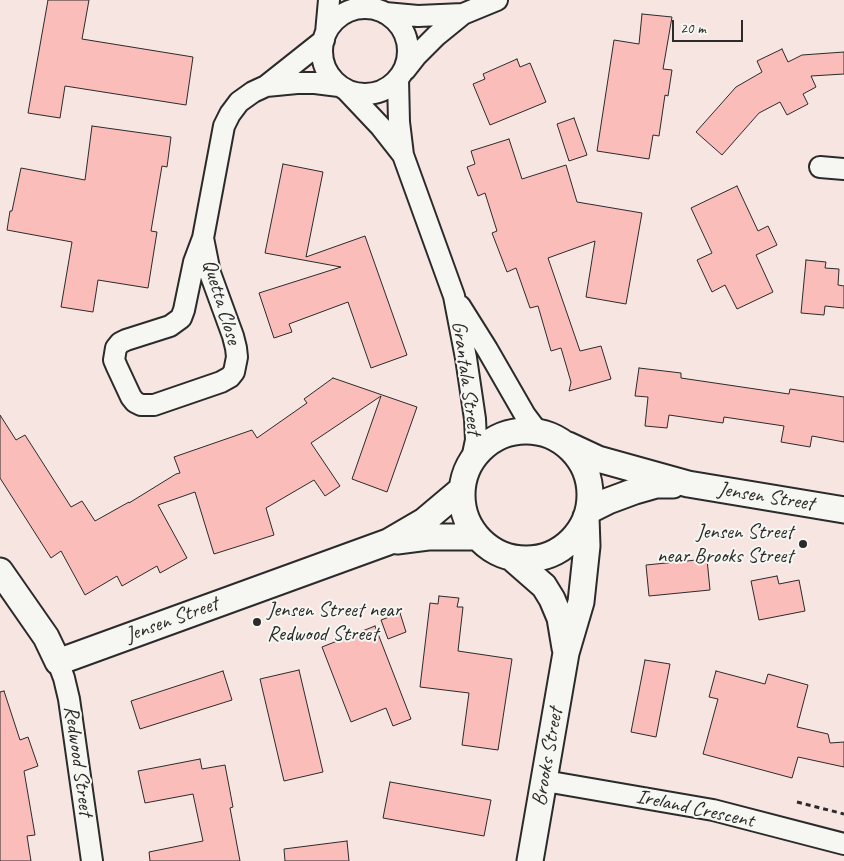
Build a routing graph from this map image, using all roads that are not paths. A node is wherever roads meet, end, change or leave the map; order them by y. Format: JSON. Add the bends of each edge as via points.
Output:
{"nodes":[{"id":1,"x":329,"y":0,"type":"edge"},
{"id":2,"x":497,"y":0,"type":"edge"},
{"id":3,"x":378,"y":8,"type":"edge"},
{"id":4,"x":463,"y":14,"type":"junction"},
{"id":5,"x":325,"y":36,"type":"junction"},
{"id":6,"x":400,"y":76,"type":"junction"},
{"id":7,"x":266,"y":86,"type":"junction"},
{"id":8,"x":342,"y":88,"type":"junction"},
{"id":9,"x":403,"y":155,"type":"junction"},
{"id":10,"x":820,"y":166,"type":"dead end"},
{"id":11,"x":844,"y":169,"type":"edge"},
{"id":12,"x":203,"y":238,"type":"junction"},
{"id":13,"x":454,"y":296,"type":"junction"},
{"id":14,"x":537,"y":431,"type":"junction"},
{"id":15,"x":566,"y":444,"type":"junction"},
{"id":16,"x":472,"y":459,"type":"junction"},
{"id":17,"x":688,"y":484,"type":"junction"},
{"id":18,"x":462,"y":489,"type":"junction"},
{"id":19,"x":844,"y":510,"type":"edge"},
{"id":20,"x":587,"y":514,"type":"junction"},
{"id":21,"x":477,"y":537,"type":"junction"},
{"id":22,"x":388,"y":542,"type":"junction"},
{"id":23,"x":512,"y":558,"type":"junction"},
{"id":24,"x":0,"y":571,"type":"edge"},
{"id":25,"x":566,"y":653,"type":"junction"},
{"id":26,"x":58,"y":662,"type":"junction"},
{"id":27,"x":544,"y":781,"type":"junction"},
{"id":28,"x":844,"y":844,"type":"edge"},
{"id":29,"x":92,"y":861,"type":"edge"},
{"id":30,"x":530,"y":861,"type":"edge"}],
"edges":[{"from":1,"to":5,"type":"street"},
{"from":2,"to":4,"type":"street"},
{"from":3,"to":4,"type":"street","via":[[418,16]]},
{"from":3,"to":5,"type":"street","via":[[358,8],[345,13],[334,21]]},
{"from":3,"to":6,"type":"street","via":[[401,26],[407,39],[408,60]]},
{"from":4,"to":6,"type":"street","via":[[436,36]]},
{"from":5,"to":7,"type":"street","name":"Quetta Close"},
{"from":5,"to":8,"type":"street","via":[[322,54],[326,69]]},
{"from":6,"to":8,"type":"street","via":[[387,89],[373,94],[359,94]]},
{"from":6,"to":9,"type":"street","name":"Grantala Street","via":[[399,122]]},
{"from":7,"to":8,"type":"street","name":"Quetta Close","via":[[315,83]]},
{"from":7,"to":12,"type":"street","name":"Quetta Close","via":[[239,102],[224,126]]},
{"from":8,"to":9,"type":"street","name":"Grantala Street","via":[[381,127]]},
{"from":9,"to":13,"type":"street","name":"Grantala Street"},
{"from":10,"to":11,"type":"street"},
{"from":12,"to":12,"type":"street","name":"Quetta Close","via":[[210,273],[236,348],[234,372],[221,382],[154,405],[141,405],[131,397],[117,367],[114,360],[116,348],[126,340],[170,326],[181,318]]},
{"from":13,"to":14,"type":"street","name":"Grantala Street"},
{"from":13,"to":16,"type":"street","name":"Grantala Street","via":[[476,419]]},
{"from":14,"to":15,"type":"street"},
{"from":14,"to":16,"type":"street","via":[[506,434],[487,444]]},
{"from":15,"to":17,"type":"street","name":"Jensen Street","via":[[598,459]]},
{"from":15,"to":20,"type":"street","via":[[580,460],[588,480],[590,501]]},
{"from":16,"to":18,"type":"street"},
{"from":17,"to":19,"type":"street","name":"Jensen Street"},
{"from":17,"to":20,"type":"street","name":"Jensen Street","via":[[656,485],[635,491],[608,501]]},
{"from":18,"to":21,"type":"street","via":[[464,510]]},
{"from":18,"to":22,"type":"street","name":"Jensen Street","via":[[424,521]]},
{"from":20,"to":23,"type":"street","via":[[576,535],[557,551],[532,559]]},
{"from":20,"to":25,"type":"street","name":"Brooks Street","via":[[581,602]]},
{"from":21,"to":22,"type":"street","name":"Jensen Street"},
{"from":21,"to":23,"type":"street","via":[[493,550]]},
{"from":22,"to":26,"type":"street","name":"Jensen Street"},
{"from":23,"to":25,"type":"street","name":"Brooks Street","via":[[544,586],[552,600],[560,618]]},
{"from":24,"to":26,"type":"street","via":[[46,637]]},
{"from":25,"to":27,"type":"street","name":"Brooks Street"},
{"from":26,"to":29,"type":"street","name":"Redwood Street","via":[[69,699]]},
{"from":27,"to":28,"type":"street","name":"Ireland Crescent","via":[[713,810]]},
{"from":27,"to":30,"type":"street","name":"Brooks Street"}]}
